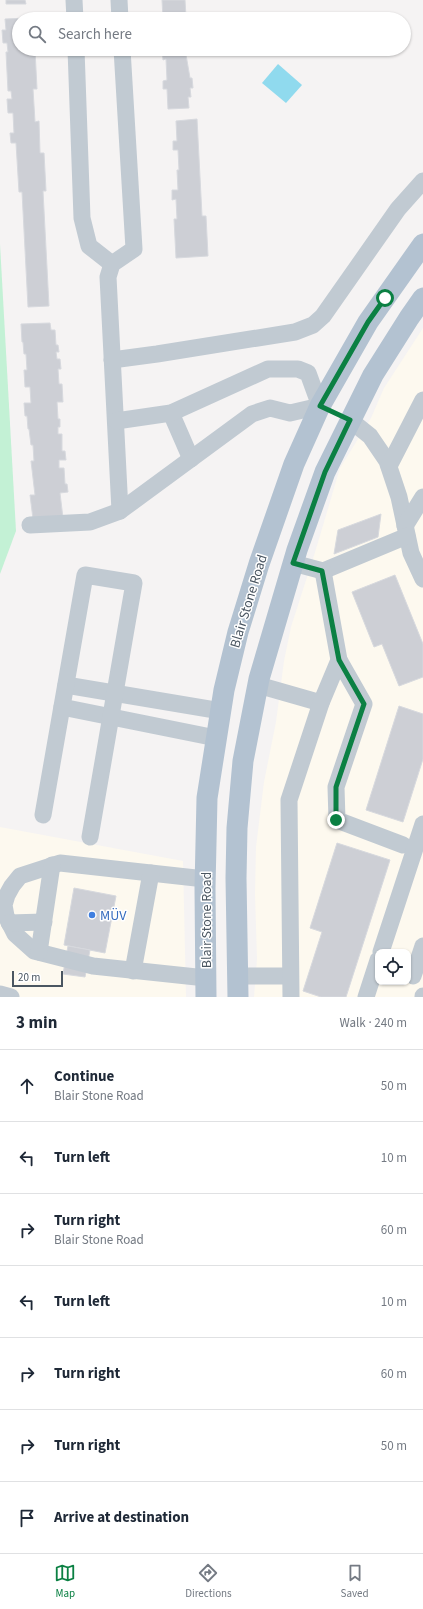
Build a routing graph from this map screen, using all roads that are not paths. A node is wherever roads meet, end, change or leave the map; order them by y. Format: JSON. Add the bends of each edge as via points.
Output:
{"nodes":[{"id":1,"x":74,"y":0,"type":"edge"},
{"id":2,"x":119,"y":0,"type":"edge"},
{"id":3,"x":75,"y":12,"type":"edge"},
{"id":4,"x":120,"y":12,"type":"edge"},
{"id":5,"x":76,"y":56,"type":"edge"},
{"id":6,"x":122,"y":56,"type":"edge"},
{"id":7,"x":423,"y":181,"type":"edge"},
{"id":8,"x":423,"y":244,"type":"edge"},
{"id":9,"x":112,"y":264,"type":"junction"},
{"id":10,"x":423,"y":298,"type":"edge"},
{"id":11,"x":112,"y":360,"type":"junction"},
{"id":12,"x":423,"y":400,"type":"edge"},
{"id":13,"x":320,"y":406,"type":"junction"},
{"id":14,"x":171,"y":413,"type":"junction"},
{"id":15,"x":350,"y":420,"type":"junction"},
{"id":16,"x":116,"y":421,"type":"junction"},
{"id":17,"x":191,"y":459,"type":"junction"},
{"id":18,"x":389,"y":466,"type":"junction"},
{"id":19,"x":423,"y":497,"type":"edge"},
{"id":20,"x":120,"y":511,"type":"junction"},
{"id":21,"x":30,"y":525,"type":"dead end"},
{"id":22,"x":406,"y":531,"type":"junction"},
{"id":23,"x":293,"y":563,"type":"junction"},
{"id":24,"x":322,"y":571,"type":"junction"},
{"id":25,"x":423,"y":579,"type":"edge"},
{"id":26,"x":339,"y":660,"type":"junction"},
{"id":27,"x":227,"y":678,"type":"junction"},
{"id":28,"x":66,"y":685,"type":"junction"},
{"id":29,"x":258,"y":685,"type":"junction"},
{"id":30,"x":115,"y":693,"type":"junction"},
{"id":31,"x":321,"y":702,"type":"junction"},
{"id":32,"x":62,"y":707,"type":"junction"},
{"id":33,"x":221,"y":711,"type":"junction"},
{"id":34,"x":111,"y":717,"type":"junction"},
{"id":35,"x":216,"y":738,"type":"junction"},
{"id":36,"x":43,"y":815,"type":"dead end"},
{"id":37,"x":423,"y":824,"type":"edge"},
{"id":38,"x":90,"y":836,"type":"dead end"},
{"id":39,"x":403,"y":845,"type":"dead end"},
{"id":40,"x":52,"y":865,"type":"junction"},
{"id":41,"x":151,"y":873,"type":"junction"},
{"id":42,"x":205,"y":879,"type":"junction"},
{"id":43,"x":44,"y":922,"type":"junction"},
{"id":44,"x":9,"y":923,"type":"junction"},
{"id":45,"x":423,"y":946,"type":"edge"},
{"id":46,"x":382,"y":949,"type":"edge"},
{"id":47,"x":39,"y":952,"type":"junction"},
{"id":48,"x":375,"y":969,"type":"edge"},
{"id":49,"x":133,"y":971,"type":"junction"},
{"id":50,"x":238,"y":976,"type":"junction"},
{"id":51,"x":290,"y":976,"type":"junction"},
{"id":52,"x":415,"y":977,"type":"edge"},
{"id":53,"x":206,"y":987,"type":"edge"},
{"id":54,"x":0,"y":994,"type":"edge"},
{"id":55,"x":11,"y":997,"type":"edge"},
{"id":56,"x":238,"y":997,"type":"edge"},
{"id":57,"x":291,"y":997,"type":"edge"},
{"id":58,"x":366,"y":997,"type":"edge"}],
"edges":[{"from":1,"to":3,"type":"lane"},
{"from":2,"to":4,"type":"lane"},
{"from":5,"to":9,"type":"lane","via":[[82,218],[89,246]]},
{"from":6,"to":9,"type":"lane","via":[[134,249]]},
{"from":7,"to":11,"type":"lane","via":[[398,209],[323,316],[312,325],[295,332]]},
{"from":8,"to":13,"type":"main road","name":"Blair Stone Road","via":[[368,322]]},
{"from":9,"to":11,"type":"lane","via":[[108,277]]},
{"from":10,"to":15,"type":"main road","via":[[373,375]]},
{"from":11,"to":16,"type":"lane"},
{"from":12,"to":18,"type":"lane"},
{"from":13,"to":14,"type":"lane","via":[[308,373],[298,369],[268,369]]},
{"from":13,"to":15,"type":"main road"},
{"from":13,"to":17,"type":"lane","via":[[290,413],[270,408],[252,414]]},
{"from":13,"to":27,"type":"main road","name":"Blair Stone Road","via":[[294,464],[260,558]]},
{"from":14,"to":16,"type":"lane"},
{"from":14,"to":17,"type":"lane"},
{"from":15,"to":18,"type":"lane","via":[[370,436]]},
{"from":15,"to":23,"type":"main road","via":[[325,472]]},
{"from":16,"to":20,"type":"lane"},
{"from":17,"to":20,"type":"lane"},
{"from":18,"to":22,"type":"lane"},
{"from":19,"to":22,"type":"lane"},
{"from":20,"to":21,"type":"lane","via":[[90,522]]},
{"from":22,"to":24,"type":"lane"},
{"from":22,"to":25,"type":"lane","via":[[411,553]]},
{"from":23,"to":24,"type":"lane"},
{"from":23,"to":29,"type":"main road"},
{"from":24,"to":26,"type":"lane"},
{"from":26,"to":31,"type":"lane"},
{"from":26,"to":39,"type":"lane","via":[[364,704],[336,787],[336,820]]},
{"from":27,"to":29,"type":"main road"},
{"from":27,"to":33,"type":"main road","name":"Blair Stone Road"},
{"from":28,"to":30,"type":"lane"},
{"from":28,"to":30,"type":"lane","via":[[86,575],[134,583]]},
{"from":28,"to":32,"type":"lane"},
{"from":29,"to":31,"type":"lane"},
{"from":29,"to":50,"type":"main road","via":[[243,761],[237,828]]},
{"from":30,"to":33,"type":"lane"},
{"from":30,"to":34,"type":"lane"},
{"from":31,"to":51,"type":"lane","via":[[288,800]]},
{"from":32,"to":34,"type":"lane"},
{"from":32,"to":36,"type":"lane"},
{"from":33,"to":35,"type":"main road","name":"Blair Stone Road"},
{"from":34,"to":35,"type":"lane"},
{"from":34,"to":38,"type":"lane"},
{"from":35,"to":42,"type":"main road","name":"Blair Stone Road","via":[[207,798]]},
{"from":37,"to":46,"type":"lane"},
{"from":40,"to":41,"type":"lane","via":[[60,862]]},
{"from":40,"to":43,"type":"lane"},
{"from":40,"to":44,"type":"lane","via":[[20,876],[12,886],[4,905]]},
{"from":41,"to":42,"type":"lane"},
{"from":41,"to":49,"type":"lane"},
{"from":42,"to":53,"type":"main road","name":"Blair Stone Road"},
{"from":43,"to":44,"type":"lane"},
{"from":43,"to":47,"type":"lane"},
{"from":44,"to":47,"type":"lane","via":[[15,934],[34,951]]},
{"from":45,"to":52,"type":"lane"},
{"from":47,"to":49,"type":"lane","via":[[93,966]]},
{"from":48,"to":58,"type":"lane"},
{"from":49,"to":53,"type":"lane"},
{"from":50,"to":51,"type":"lane"},
{"from":50,"to":56,"type":"main road"},
{"from":51,"to":57,"type":"lane"},
{"from":54,"to":55,"type":"lane"}]}
